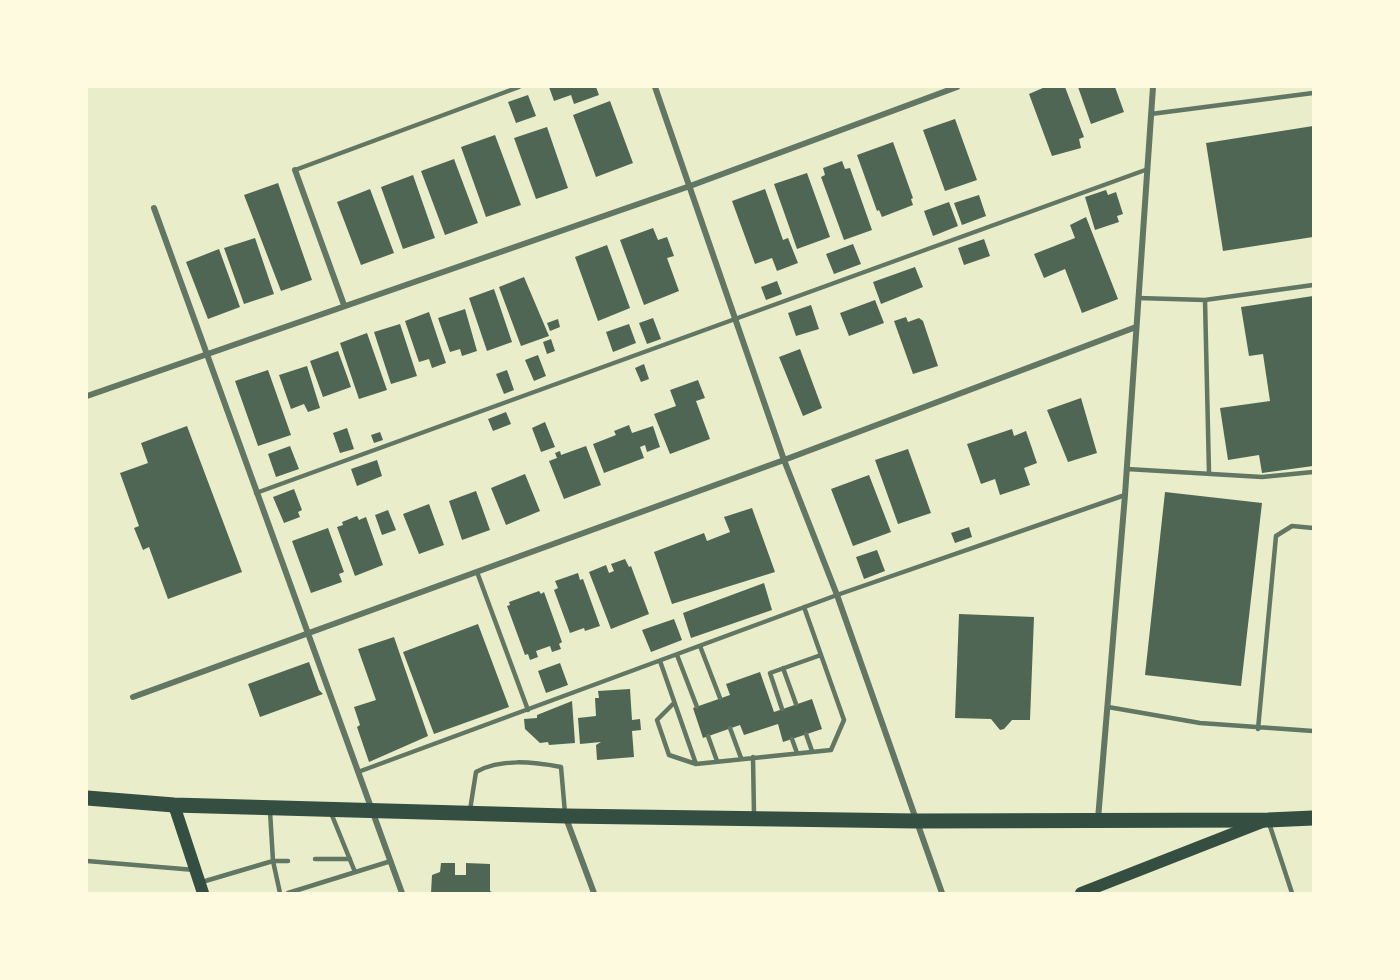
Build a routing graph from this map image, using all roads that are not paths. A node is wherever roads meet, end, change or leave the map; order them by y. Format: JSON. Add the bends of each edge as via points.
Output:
{"nodes":[{"id":1,"x":519,"y":87,"type":"edge"},
{"id":2,"x":655,"y":87,"type":"edge"},
{"id":3,"x":957,"y":87,"type":"edge"},
{"id":4,"x":1153,"y":87,"type":"edge"},
{"id":5,"x":1313,"y":93,"type":"edge"},
{"id":6,"x":1151,"y":114,"type":"junction"},
{"id":7,"x":1148,"y":169,"type":"junction"},
{"id":8,"x":295,"y":170,"type":"joint"},
{"id":9,"x":690,"y":186,"type":"junction"},
{"id":10,"x":154,"y":208,"type":"dead end"},
{"id":11,"x":1313,"y":285,"type":"edge"},
{"id":12,"x":1138,"y":298,"type":"junction"},
{"id":13,"x":1205,"y":300,"type":"junction"},
{"id":14,"x":344,"y":305,"type":"junction"},
{"id":15,"x":736,"y":320,"type":"junction"},
{"id":16,"x":1136,"y":327,"type":"junction"},
{"id":17,"x":206,"y":354,"type":"junction"},
{"id":18,"x":87,"y":396,"type":"edge"},
{"id":19,"x":784,"y":460,"type":"junction"},
{"id":20,"x":1126,"y":469,"type":"junction"},
{"id":21,"x":1313,"y":472,"type":"edge"},
{"id":22,"x":1209,"y":473,"type":"junction"},
{"id":23,"x":256,"y":493,"type":"junction"},
{"id":24,"x":1125,"y":495,"type":"junction"},
{"id":25,"x":1313,"y":528,"type":"edge"},
{"id":26,"x":477,"y":572,"type":"junction"},
{"id":27,"x":837,"y":595,"type":"junction"},
{"id":28,"x":804,"y":607,"type":"junction"},
{"id":29,"x":308,"y":634,"type":"junction"},
{"id":30,"x":700,"y":646,"type":"junction"},
{"id":31,"x":677,"y":655,"type":"junction"},
{"id":32,"x":821,"y":655,"type":"junction"},
{"id":33,"x":660,"y":661,"type":"junction"},
{"id":34,"x":783,"y":668,"type":"junction"},
{"id":35,"x":133,"y":697,"type":"dead end"},
{"id":36,"x":720,"y":698,"type":"dead end"},
{"id":37,"x":674,"y":703,"type":"junction"},
{"id":38,"x":796,"y":705,"type":"dead end"},
{"id":39,"x":697,"y":706,"type":"dead end"},
{"id":40,"x":1108,"y":706,"type":"junction"},
{"id":41,"x":782,"y":709,"type":"dead end"},
{"id":42,"x":528,"y":710,"type":"junction"},
{"id":43,"x":730,"y":728,"type":"dead end"},
{"id":44,"x":1258,"y":729,"type":"junction"},
{"id":45,"x":1313,"y":731,"type":"edge"},
{"id":46,"x":806,"y":734,"type":"dead end"},
{"id":47,"x":708,"y":736,"type":"dead end"},
{"id":48,"x":792,"y":739,"type":"dead end"},
{"id":49,"x":812,"y":752,"type":"junction"},
{"id":50,"x":797,"y":753,"type":"junction"},
{"id":51,"x":753,"y":757,"type":"junction"},
{"id":52,"x":741,"y":758,"type":"junction"},
{"id":53,"x":717,"y":761,"type":"junction"},
{"id":54,"x":696,"y":764,"type":"junction"},
{"id":55,"x":358,"y":772,"type":"junction"},
{"id":56,"x":87,"y":798,"type":"edge"},
{"id":57,"x":174,"y":805,"type":"junction"},
{"id":58,"x":269,"y":808,"type":"junction"},
{"id":59,"x":330,"y":810,"type":"junction"},
{"id":60,"x":372,"y":812,"type":"junction"},
{"id":61,"x":469,"y":814,"type":"junction"},
{"id":62,"x":566,"y":816,"type":"junction"},
{"id":63,"x":754,"y":817,"type":"junction"},
{"id":64,"x":1313,"y":818,"type":"edge"},
{"id":65,"x":1268,"y":820,"type":"junction"},
{"id":66,"x":916,"y":821,"type":"junction"},
{"id":67,"x":1098,"y":821,"type":"junction"},
{"id":68,"x":350,"y":859,"type":"junction"},
{"id":69,"x":315,"y":860,"type":"dead end"},
{"id":70,"x":87,"y":861,"type":"edge"},
{"id":71,"x":273,"y":861,"type":"junction"},
{"id":72,"x":288,"y":861,"type":"dead end"},
{"id":73,"x":391,"y":861,"type":"junction"},
{"id":74,"x":195,"y":870,"type":"junction"},
{"id":75,"x":355,"y":872,"type":"junction"},
{"id":76,"x":201,"y":888,"type":"edge"},
{"id":77,"x":280,"y":893,"type":"edge"},
{"id":78,"x":288,"y":893,"type":"edge"},
{"id":79,"x":402,"y":893,"type":"edge"},
{"id":80,"x":594,"y":893,"type":"edge"},
{"id":81,"x":942,"y":893,"type":"edge"},
{"id":82,"x":1081,"y":893,"type":"edge"},
{"id":83,"x":1292,"y":893,"type":"edge"}],
"edges":[{"from":1,"to":8,"type":"lane"},
{"from":2,"to":9,"type":"street"},
{"from":3,"to":9,"type":"street"},
{"from":4,"to":6,"type":"street"},
{"from":5,"to":6,"type":"lane"},
{"from":6,"to":7,"type":"street"},
{"from":7,"to":12,"type":"street"},
{"from":7,"to":15,"type":"lane"},
{"from":8,"to":14,"type":"street"},
{"from":9,"to":14,"type":"street"},
{"from":9,"to":15,"type":"street"},
{"from":10,"to":17,"type":"street"},
{"from":11,"to":13,"type":"lane"},
{"from":12,"to":13,"type":"lane"},
{"from":12,"to":16,"type":"street"},
{"from":13,"to":22,"type":"lane"},
{"from":14,"to":17,"type":"street"},
{"from":15,"to":19,"type":"street"},
{"from":15,"to":23,"type":"lane"},
{"from":16,"to":19,"type":"street"},
{"from":16,"to":20,"type":"street"},
{"from":17,"to":18,"type":"street"},
{"from":17,"to":23,"type":"street"},
{"from":19,"to":26,"type":"street"},
{"from":19,"to":27,"type":"street"},
{"from":20,"to":22,"type":"lane"},
{"from":20,"to":24,"type":"street"},
{"from":21,"to":22,"type":"lane","via":[[1262,477]]},
{"from":23,"to":29,"type":"street"},
{"from":24,"to":27,"type":"lane"},
{"from":24,"to":40,"type":"street"},
{"from":25,"to":44,"type":"lane","via":[[1292,526],[1276,536]]},
{"from":26,"to":29,"type":"street"},
{"from":26,"to":42,"type":"lane"},
{"from":27,"to":28,"type":"lane"},
{"from":27,"to":66,"type":"street"},
{"from":28,"to":30,"type":"lane"},
{"from":28,"to":32,"type":"lane"},
{"from":29,"to":35,"type":"street"},
{"from":29,"to":55,"type":"street"},
{"from":30,"to":31,"type":"lane"},
{"from":30,"to":36,"type":"lane"},
{"from":31,"to":33,"type":"lane"},
{"from":31,"to":39,"type":"lane"},
{"from":32,"to":34,"type":"lane"},
{"from":32,"to":49,"type":"lane","via":[[844,720],[831,750]]},
{"from":33,"to":37,"type":"lane"},
{"from":33,"to":42,"type":"lane"},
{"from":34,"to":38,"type":"lane"},
{"from":34,"to":41,"type":"lane","via":[[770,673]]},
{"from":37,"to":54,"type":"lane"},
{"from":37,"to":54,"type":"lane","via":[[657,720],[669,755]]},
{"from":40,"to":44,"type":"lane"},
{"from":40,"to":67,"type":"street"},
{"from":42,"to":55,"type":"lane"},
{"from":43,"to":52,"type":"lane"},
{"from":44,"to":45,"type":"lane"},
{"from":46,"to":49,"type":"lane"},
{"from":47,"to":53,"type":"lane"},
{"from":48,"to":50,"type":"lane"},
{"from":49,"to":50,"type":"lane"},
{"from":50,"to":51,"type":"lane"},
{"from":51,"to":52,"type":"lane"},
{"from":51,"to":63,"type":"lane"},
{"from":52,"to":53,"type":"lane"},
{"from":53,"to":54,"type":"lane"},
{"from":55,"to":60,"type":"street"},
{"from":56,"to":57,"type":"main road"},
{"from":57,"to":58,"type":"main road"},
{"from":57,"to":74,"type":"main road"},
{"from":58,"to":59,"type":"main road"},
{"from":58,"to":71,"type":"lane"},
{"from":59,"to":60,"type":"main road"},
{"from":59,"to":68,"type":"lane"},
{"from":60,"to":61,"type":"main road"},
{"from":60,"to":73,"type":"street"},
{"from":61,"to":62,"type":"main road"},
{"from":61,"to":62,"type":"lane","via":[[476,772],[503,763],[542,763],[561,767]]},
{"from":62,"to":63,"type":"main road"},
{"from":62,"to":80,"type":"street"},
{"from":63,"to":66,"type":"main road"},
{"from":64,"to":65,"type":"main road"},
{"from":65,"to":67,"type":"main road"},
{"from":65,"to":82,"type":"main road"},
{"from":65,"to":83,"type":"lane"},
{"from":66,"to":67,"type":"main road"},
{"from":66,"to":81,"type":"street"},
{"from":68,"to":69,"type":"lane"},
{"from":68,"to":75,"type":"lane"},
{"from":70,"to":74,"type":"lane"},
{"from":71,"to":72,"type":"lane"},
{"from":71,"to":76,"type":"lane"},
{"from":71,"to":77,"type":"lane"},
{"from":73,"to":75,"type":"lane"},
{"from":73,"to":79,"type":"street"},
{"from":74,"to":76,"type":"main road"},
{"from":75,"to":78,"type":"lane"}]}
